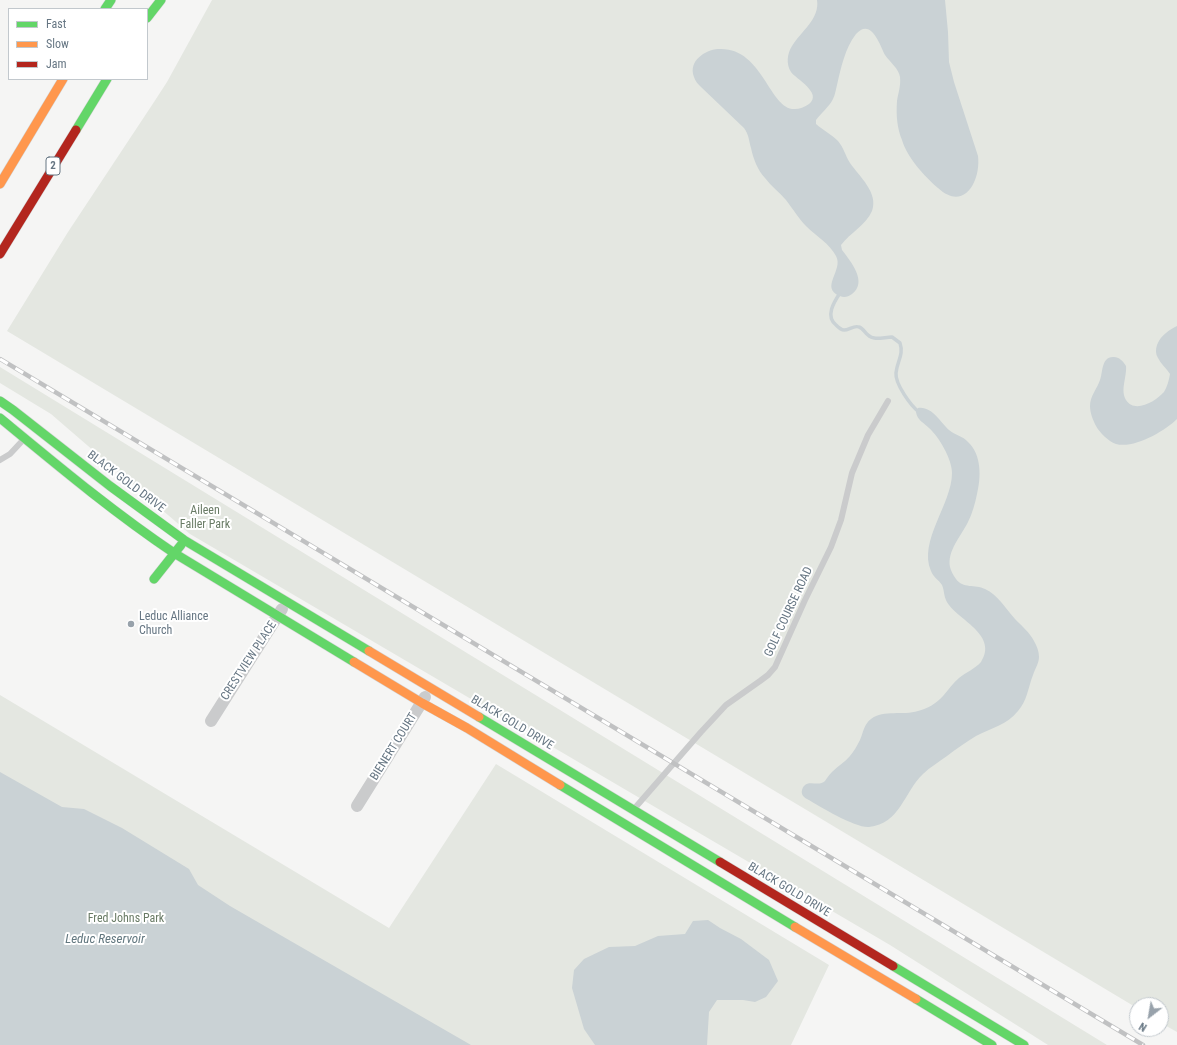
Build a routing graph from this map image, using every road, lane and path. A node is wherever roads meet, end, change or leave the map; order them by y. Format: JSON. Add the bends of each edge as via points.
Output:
{"nodes":[{"id":1,"x":154,"y":0,"type":"edge"},
{"id":2,"x":161,"y":0,"type":"edge"},
{"id":3,"x":148,"y":10,"type":"edge"},
{"id":4,"x":148,"y":17,"type":"edge"},
{"id":5,"x":62,"y":80,"type":"edge"},
{"id":6,"x":106,"y":80,"type":"edge"},
{"id":7,"x":0,"y":184,"type":"edge"},
{"id":8,"x":0,"y":254,"type":"edge"},
{"id":9,"x":0,"y":401,"type":"edge"},
{"id":10,"x":888,"y":401,"type":"dead end"},
{"id":11,"x":0,"y":418,"type":"edge"},
{"id":12,"x":33,"y":426,"type":"junction"},
{"id":13,"x":25,"y":438,"type":"junction"},
{"id":14,"x":0,"y":460,"type":"edge"},
{"id":15,"x":184,"y":540,"type":"junction"},
{"id":16,"x":174,"y":553,"type":"junction"},
{"id":17,"x":154,"y":579,"type":"dead end"},
{"id":18,"x":287,"y":601,"type":"junction"},
{"id":19,"x":278,"y":616,"type":"junction"},
{"id":20,"x":431,"y":688,"type":"junction"},
{"id":21,"x":422,"y":703,"type":"junction"},
{"id":22,"x":211,"y":721,"type":"dead end"},
{"id":23,"x":357,"y":806,"type":"dead end"},
{"id":24,"x":633,"y":810,"type":"junction"},
{"id":25,"x":992,"y":1045,"type":"edge"},
{"id":26,"x":1024,"y":1045,"type":"edge"}],
"edges":[{"from":1,"to":3,"type":"main road"},
{"from":2,"to":4,"type":"main road"},
{"from":5,"to":7,"type":"main road"},
{"from":6,"to":8,"type":"main road","number":"2"},
{"from":9,"to":12,"type":"main road","name":"BLACK GOLD DRIVE"},
{"from":10,"to":24,"type":"lane","name":"GOLF COURSE ROAD","via":[[868,435],[852,473],[841,520],[831,547],[775,667],[726,705]]},
{"from":11,"to":13,"type":"main road"},
{"from":12,"to":13,"type":"lane"},
{"from":12,"to":15,"type":"main road","name":"BLACK GOLD DRIVE"},
{"from":13,"to":14,"type":"lane","via":[[10,454]]},
{"from":13,"to":16,"type":"main road","via":[[96,497]]},
{"from":15,"to":16,"type":"main road"},
{"from":15,"to":18,"type":"main road","name":"BLACK GOLD DRIVE"},
{"from":16,"to":17,"type":"main road"},
{"from":16,"to":19,"type":"main road"},
{"from":18,"to":19,"type":"street","name":"CRESTVIEW PLACE"},
{"from":18,"to":20,"type":"main road","name":"BLACK GOLD DRIVE"},
{"from":19,"to":21,"type":"main road"},
{"from":19,"to":22,"type":"street","name":"CRESTVIEW PLACE"},
{"from":20,"to":21,"type":"street","name":"BIENERT COURT"},
{"from":20,"to":24,"type":"main road","name":"BLACK GOLD DRIVE"},
{"from":21,"to":23,"type":"street","name":"BIENERT COURT"},
{"from":21,"to":25,"type":"main road"},
{"from":24,"to":26,"type":"main road","name":"BLACK GOLD DRIVE"}]}
